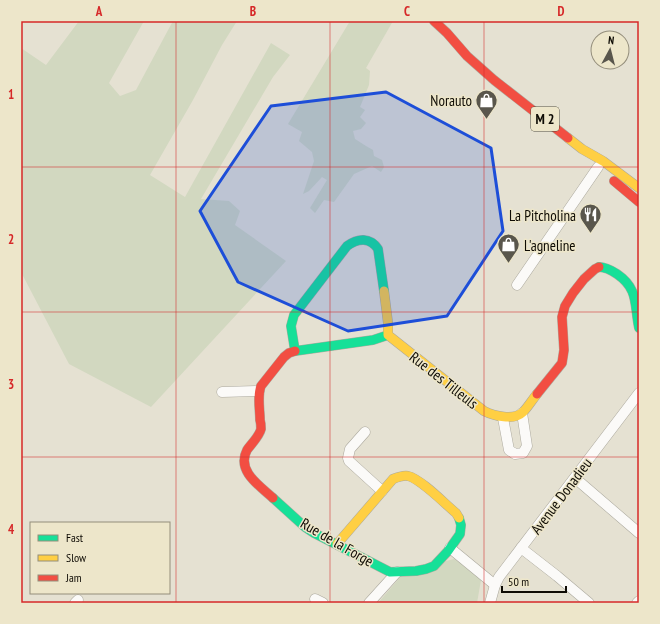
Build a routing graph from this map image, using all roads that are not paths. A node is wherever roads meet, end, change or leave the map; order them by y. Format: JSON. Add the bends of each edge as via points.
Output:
{"nodes":[{"id":1,"x":434,"y":21,"type":"edge"},
{"id":2,"x":441,"y":21,"type":"edge"},
{"id":3,"x":447,"y":33,"type":"junction"},
{"id":4,"x":582,"y":149,"type":"junction"},
{"id":5,"x":598,"y":167,"type":"junction"},
{"id":6,"x":639,"y":188,"type":"edge"},
{"id":7,"x":639,"y":202,"type":"edge"},
{"id":8,"x":516,"y":285,"type":"dead end"},
{"id":9,"x":638,"y":323,"type":"edge"},
{"id":10,"x":388,"y":335,"type":"junction"},
{"id":11,"x":295,"y":351,"type":"junction"},
{"id":12,"x":259,"y":391,"type":"junction"},
{"id":13,"x":222,"y":392,"type":"dead end"},
{"id":14,"x":639,"y":392,"type":"edge"},
{"id":15,"x":522,"y":413,"type":"junction"},
{"id":16,"x":504,"y":418,"type":"junction"},
{"id":17,"x":365,"y":432,"type":"dead end"},
{"id":18,"x":575,"y":478,"type":"junction"},
{"id":19,"x":382,"y":491,"type":"junction"},
{"id":20,"x":639,"y":533,"type":"edge"},
{"id":21,"x":337,"y":544,"type":"junction"},
{"id":22,"x":450,"y":548,"type":"junction"},
{"id":23,"x":521,"y":548,"type":"junction"},
{"id":24,"x":397,"y":572,"type":"junction"},
{"id":25,"x":495,"y":584,"type":"junction"},
{"id":26,"x":369,"y":603,"type":"edge"},
{"id":27,"x":490,"y":603,"type":"edge"},
{"id":28,"x":589,"y":603,"type":"edge"}],
"edges":[{"from":1,"to":3,"type":"street","number":"M 2"},
{"from":2,"to":3,"type":"street","number":"M 2"},
{"from":3,"to":4,"type":"street","number":"M 2","via":[[478,67]]},
{"from":4,"to":5,"type":"street","number":"M 2"},
{"from":4,"to":6,"type":"street","number":"M 2"},
{"from":5,"to":7,"type":"street","number":"M 2"},
{"from":5,"to":8,"type":"street"},
{"from":9,"to":15,"type":"street","via":[[629,285],[606,267],[592,270],[564,306],[562,320],[565,356],[562,363]]},
{"from":10,"to":11,"type":"street","via":[[373,340]]},
{"from":10,"to":11,"type":"street","via":[[378,249],[372,241],[356,240],[347,246],[294,315],[292,326]]},
{"from":10,"to":16,"type":"street","name":"Rue des Tilleuls","via":[[484,411]]},
{"from":11,"to":12,"type":"street","via":[[284,357],[263,382]]},
{"from":12,"to":13,"type":"street"},
{"from":12,"to":21,"type":"street","name":"Rue de la Forge","via":[[261,429],[244,459],[247,472],[305,527]]},
{"from":14,"to":18,"type":"street","name":"Avenue Donadieu"},
{"from":15,"to":16,"type":"street"},
{"from":15,"to":16,"type":"street","via":[[527,446],[523,452],[515,454],[509,450]]},
{"from":17,"to":19,"type":"street","via":[[350,449],[348,458]]},
{"from":18,"to":20,"type":"street"},
{"from":18,"to":23,"type":"street","name":"Avenue Donadieu"},
{"from":19,"to":21,"type":"street"},
{"from":19,"to":22,"type":"street","name":"Rue de la Forge","via":[[393,479],[402,475],[416,479],[459,516],[461,531]]},
{"from":21,"to":24,"type":"street","name":"Rue de la Forge","via":[[390,572]]},
{"from":22,"to":24,"type":"street","name":"Rue de la Forge","via":[[439,563],[429,569]]},
{"from":22,"to":25,"type":"street"},
{"from":23,"to":25,"type":"street","name":"Avenue Donadieu"},
{"from":23,"to":28,"type":"street"},
{"from":24,"to":26,"type":"street"},
{"from":25,"to":27,"type":"street","name":"Avenue Donadieu"}]}
